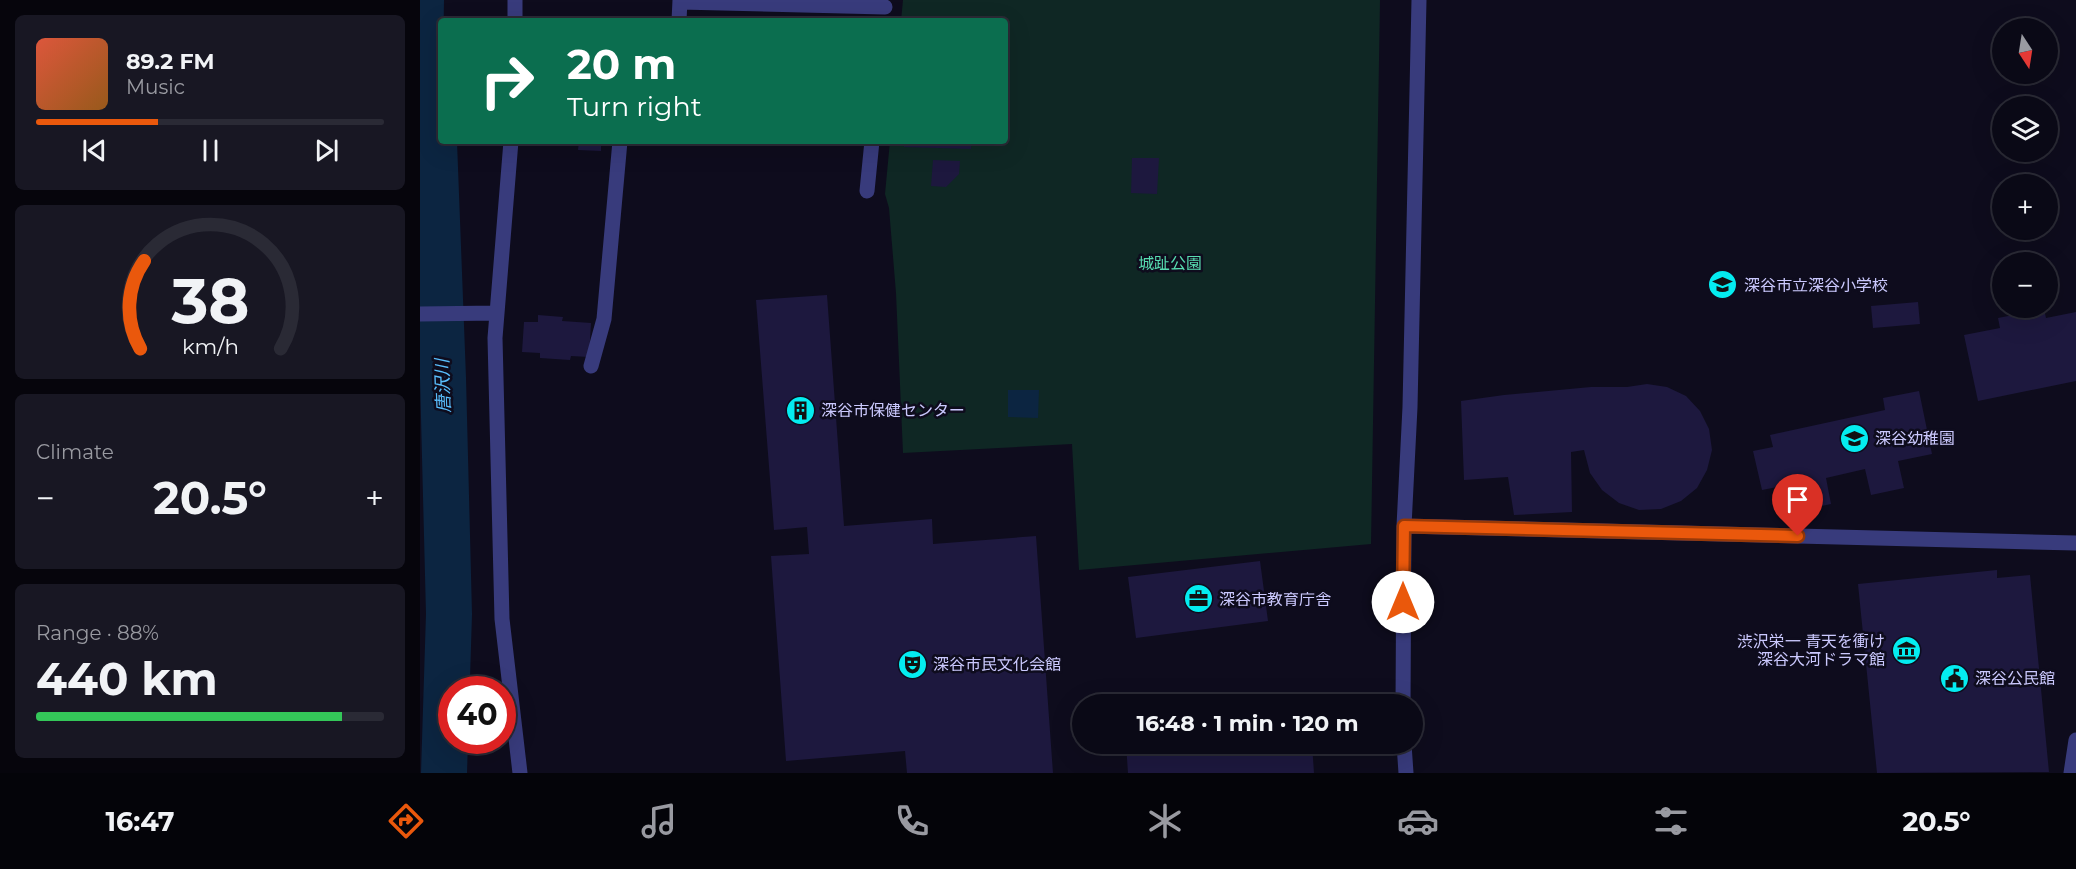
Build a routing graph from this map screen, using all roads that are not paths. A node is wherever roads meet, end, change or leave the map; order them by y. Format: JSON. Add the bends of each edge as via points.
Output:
{"nodes":[{"id":1,"x":515,"y":0,"type":"edge"},
{"id":2,"x":1419,"y":0,"type":"edge"},
{"id":3,"x":680,"y":1,"type":"edge"},
{"id":4,"x":884,"y":9,"type":"edge"},
{"id":5,"x":515,"y":18,"type":"edge"},
{"id":6,"x":678,"y":18,"type":"edge"},
{"id":7,"x":511,"y":144,"type":"edge"},
{"id":8,"x":620,"y":144,"type":"edge"},
{"id":9,"x":872,"y":144,"type":"edge"},
{"id":10,"x":867,"y":191,"type":"dead end"},
{"id":11,"x":490,"y":313,"type":"junction"},
{"id":12,"x":420,"y":314,"type":"edge"},
{"id":13,"x":591,"y":366,"type":"dead end"},
{"id":14,"x":1404,"y":526,"type":"junction"},
{"id":15,"x":2076,"y":543,"type":"edge"},
{"id":16,"x":1403,"y":694,"type":"edge"},
{"id":17,"x":2076,"y":741,"type":"edge"},
{"id":18,"x":1405,"y":754,"type":"edge"},
{"id":19,"x":520,"y":773,"type":"edge"},
{"id":20,"x":1406,"y":773,"type":"edge"},
{"id":21,"x":2072,"y":773,"type":"edge"}],
"edges":[{"from":1,"to":5,"type":"street"},
{"from":2,"to":14,"type":"street"},
{"from":3,"to":4,"type":"street"},
{"from":3,"to":6,"type":"street"},
{"from":7,"to":11,"type":"street"},
{"from":8,"to":13,"type":"street","via":[[604,319]]},
{"from":9,"to":10,"type":"street"},
{"from":11,"to":12,"type":"street"},
{"from":11,"to":19,"type":"street","via":[[502,619]]},
{"from":14,"to":15,"type":"street"},
{"from":14,"to":16,"type":"street"},
{"from":17,"to":21,"type":"street"},
{"from":18,"to":20,"type":"street"}]}
